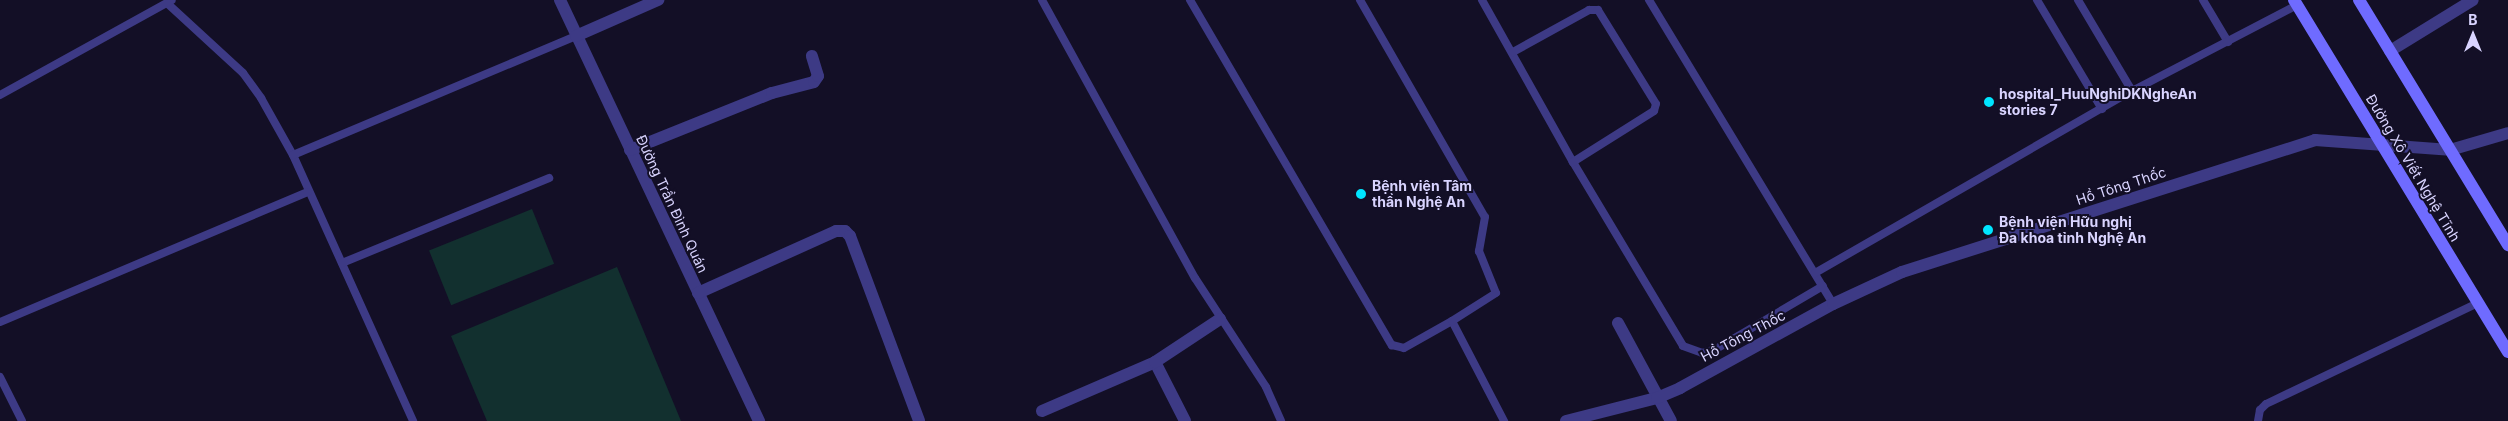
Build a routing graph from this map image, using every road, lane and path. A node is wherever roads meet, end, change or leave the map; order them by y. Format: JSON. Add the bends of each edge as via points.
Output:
{"nodes":[{"id":1,"x":560,"y":0,"type":"edge"},
{"id":2,"x":658,"y":0,"type":"edge"},
{"id":3,"x":1042,"y":0,"type":"edge"},
{"id":4,"x":1190,"y":0,"type":"edge"},
{"id":5,"x":1360,"y":0,"type":"edge"},
{"id":6,"x":1482,"y":0,"type":"edge"},
{"id":7,"x":1649,"y":0,"type":"edge"},
{"id":8,"x":2037,"y":0,"type":"edge"},
{"id":9,"x":2078,"y":0,"type":"edge"},
{"id":10,"x":2203,"y":0,"type":"edge"},
{"id":11,"x":2359,"y":0,"type":"edge"},
{"id":12,"x":2473,"y":0,"type":"edge"},
{"id":13,"x":170,"y":2,"type":"edge"},
{"id":14,"x":2296,"y":3,"type":"edge"},
{"id":15,"x":576,"y":36,"type":"junction"},
{"id":16,"x":2228,"y":42,"type":"junction"},
{"id":17,"x":2390,"y":51,"type":"junction"},
{"id":18,"x":1513,"y":52,"type":"junction"},
{"id":19,"x":812,"y":56,"type":"dead end"},
{"id":20,"x":2132,"y":92,"type":"junction"},
{"id":21,"x":0,"y":95,"type":"edge"},
{"id":22,"x":2102,"y":109,"type":"junction"},
{"id":23,"x":2508,"y":133,"type":"edge"},
{"id":24,"x":2380,"y":145,"type":"junction"},
{"id":25,"x":630,"y":150,"type":"junction"},
{"id":26,"x":2450,"y":150,"type":"junction"},
{"id":27,"x":292,"y":155,"type":"junction"},
{"id":28,"x":1573,"y":162,"type":"junction"},
{"id":29,"x":549,"y":178,"type":"dead end"},
{"id":30,"x":308,"y":192,"type":"junction"},
{"id":31,"x":2508,"y":246,"type":"edge"},
{"id":32,"x":342,"y":263,"type":"junction"},
{"id":33,"x":1815,"y":273,"type":"junction"},
{"id":34,"x":1823,"y":286,"type":"junction"},
{"id":35,"x":698,"y":293,"type":"junction"},
{"id":36,"x":2478,"y":303,"type":"junction"},
{"id":37,"x":1833,"y":304,"type":"junction"},
{"id":38,"x":1220,"y":319,"type":"junction"},
{"id":39,"x":1452,"y":321,"type":"junction"},
{"id":40,"x":0,"y":322,"type":"edge"},
{"id":41,"x":1618,"y":323,"type":"dead end"},
{"id":42,"x":2508,"y":352,"type":"edge"},
{"id":43,"x":1155,"y":362,"type":"junction"},
{"id":44,"x":0,"y":377,"type":"edge"},
{"id":45,"x":1657,"y":398,"type":"junction"},
{"id":46,"x":1042,"y":410,"type":"dead end"},
{"id":47,"x":22,"y":421,"type":"edge"},
{"id":48,"x":413,"y":421,"type":"edge"},
{"id":49,"x":759,"y":421,"type":"edge"},
{"id":50,"x":919,"y":421,"type":"edge"},
{"id":51,"x":1185,"y":421,"type":"edge"},
{"id":52,"x":1282,"y":421,"type":"edge"},
{"id":53,"x":1504,"y":421,"type":"edge"},
{"id":54,"x":1566,"y":421,"type":"edge"},
{"id":55,"x":1671,"y":421,"type":"edge"},
{"id":56,"x":2258,"y":421,"type":"edge"}],
"edges":[{"from":1,"to":15,"type":"street","name":"Đường Trần Đình Quán"},
{"from":2,"to":15,"type":"street"},
{"from":3,"to":38,"type":"lane"},
{"from":4,"to":39,"type":"lane","via":[[1392,345],[1404,348]]},
{"from":5,"to":39,"type":"lane","via":[[1485,217],[1479,251],[1496,293]]},
{"from":6,"to":18,"type":"lane"},
{"from":7,"to":33,"type":"lane"},
{"from":8,"to":22,"type":"lane"},
{"from":9,"to":20,"type":"lane"},
{"from":10,"to":16,"type":"lane"},
{"from":11,"to":17,"type":"main road"},
{"from":12,"to":17,"type":"street"},
{"from":13,"to":21,"type":"lane"},
{"from":13,"to":27,"type":"lane","via":[[243,73],[262,98]]},
{"from":14,"to":16,"type":"lane"},
{"from":14,"to":24,"type":"main road","name":"Đường Xô Viết Nghệ Tĩnh"},
{"from":15,"to":25,"type":"street","name":"Đường Trần Đình Quán"},
{"from":15,"to":27,"type":"lane"},
{"from":16,"to":20,"type":"lane"},
{"from":17,"to":26,"type":"main road"},
{"from":18,"to":28,"type":"lane"},
{"from":18,"to":28,"type":"lane","via":[[1589,10],[1598,10],[1656,104],[1654,110]]},
{"from":19,"to":25,"type":"street","via":[[818,76],[814,82],[772,93]]},
{"from":20,"to":22,"type":"lane"},
{"from":22,"to":33,"type":"lane"},
{"from":23,"to":26,"type":"street","name":"Hồ Tông Thốc"},
{"from":24,"to":26,"type":"street","name":"Hồ Tông Thốc"},
{"from":24,"to":36,"type":"main road","name":"Đường Xô Viết Nghệ Tĩnh"},
{"from":24,"to":37,"type":"street","name":"Hồ Tông Thốc","via":[[2315,140],[1936,259]]},
{"from":25,"to":35,"type":"street","name":"Đường Trần Đình Quán"},
{"from":26,"to":31,"type":"main road"},
{"from":27,"to":30,"type":"lane"},
{"from":28,"to":34,"type":"lane","via":[[1679,341],[1689,350],[1702,353],[1716,349]]},
{"from":29,"to":32,"type":"lane"},
{"from":30,"to":32,"type":"lane"},
{"from":30,"to":40,"type":"lane"},
{"from":32,"to":48,"type":"lane"},
{"from":33,"to":34,"type":"lane"},
{"from":34,"to":37,"type":"lane"},
{"from":35,"to":49,"type":"street","name":"Đường Trần Đình Quán"},
{"from":35,"to":50,"type":"street","via":[[836,231],[845,231],[850,236]]},
{"from":36,"to":42,"type":"main road","name":"Đường Xô Viết Nghệ Tĩnh"},
{"from":36,"to":56,"type":"lane","via":[[2266,404],[2260,410]]},
{"from":37,"to":45,"type":"street","name":"Hồ Tông Thốc"},
{"from":38,"to":43,"type":"street"},
{"from":38,"to":52,"type":"lane","via":[[1266,387]]},
{"from":39,"to":53,"type":"lane"},
{"from":41,"to":45,"type":"street"},
{"from":43,"to":46,"type":"street"},
{"from":43,"to":51,"type":"street"},
{"from":44,"to":47,"type":"lane"},
{"from":45,"to":54,"type":"street","name":"Hồ Tông Thốc"},
{"from":45,"to":55,"type":"street"}]}
